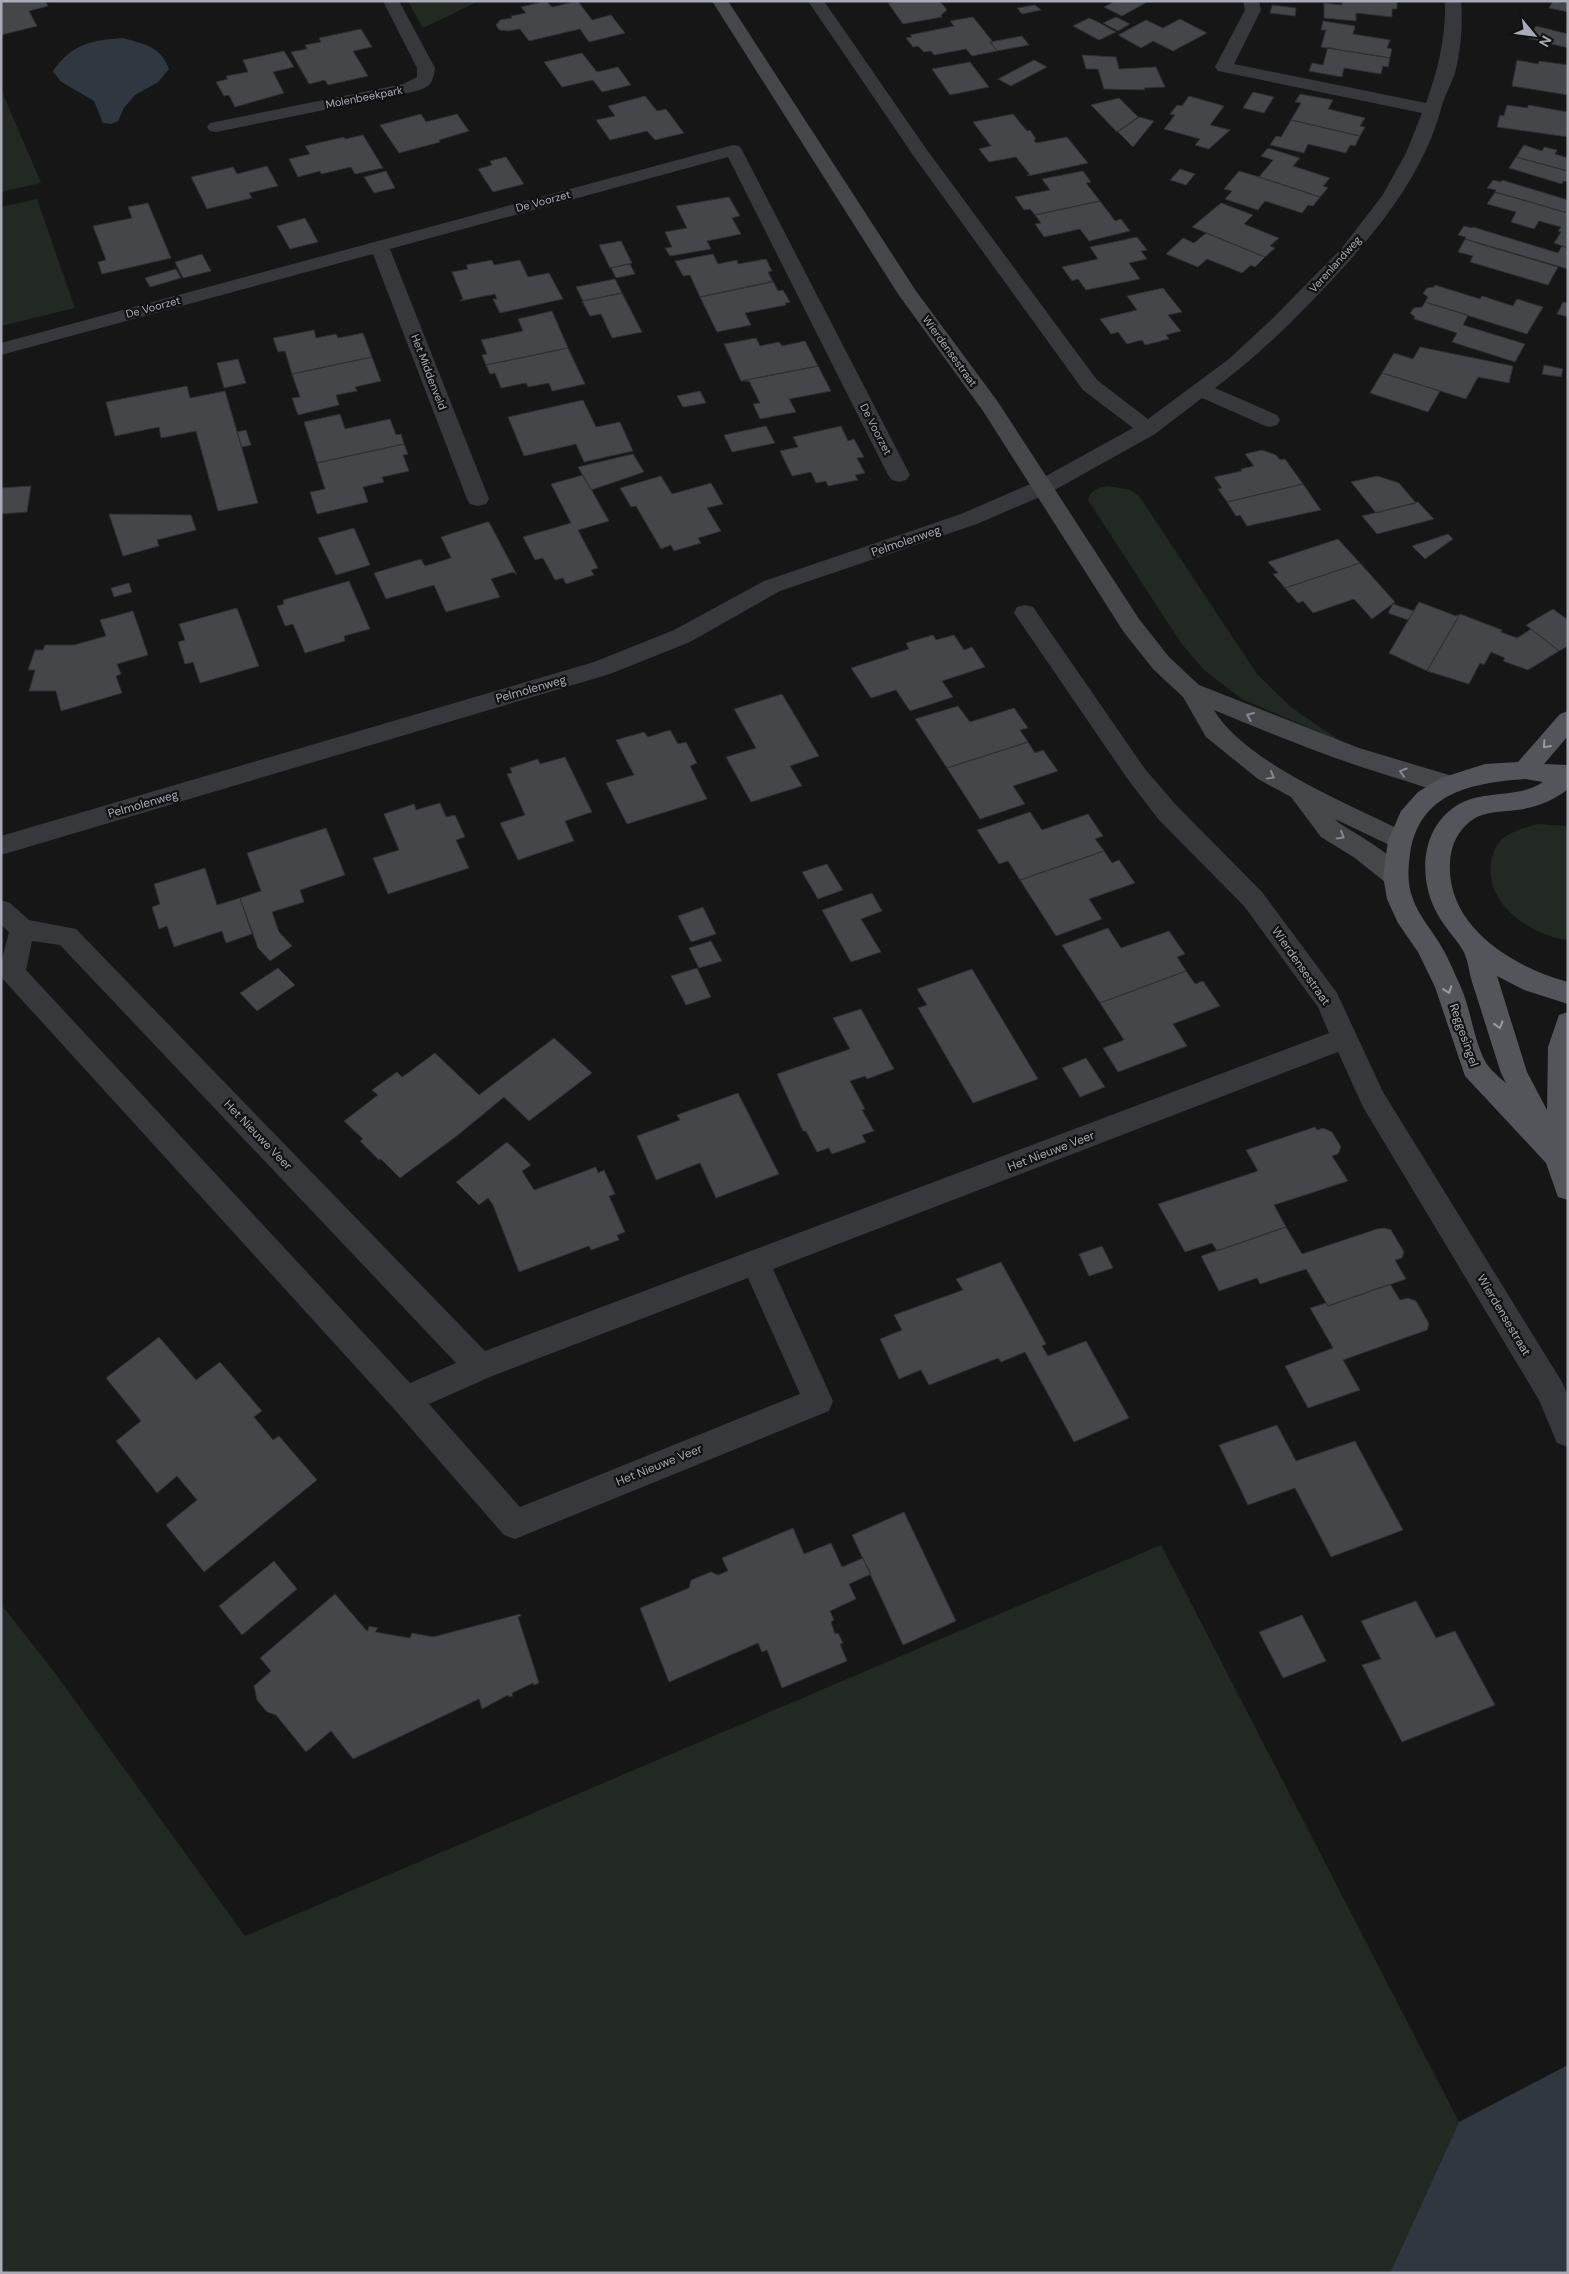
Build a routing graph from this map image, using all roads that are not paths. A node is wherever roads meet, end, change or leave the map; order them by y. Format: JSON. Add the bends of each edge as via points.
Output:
{"nodes":[{"id":1,"x":390,"y":1,"type":"edge"},
{"id":2,"x":720,"y":1,"type":"edge"},
{"id":3,"x":816,"y":1,"type":"edge"},
{"id":4,"x":1251,"y":1,"type":"edge"},
{"id":5,"x":1453,"y":1,"type":"edge"},
{"id":6,"x":1433,"y":110,"type":"junction"},
{"id":7,"x":216,"y":127,"type":"dead end"},
{"id":8,"x":379,"y":245,"type":"junction"},
{"id":9,"x":1,"y":349,"type":"edge"},
{"id":10,"x":1201,"y":390,"type":"junction"},
{"id":11,"x":1270,"y":420,"type":"dead end"},
{"id":12,"x":1148,"y":429,"type":"junction"},
{"id":13,"x":899,"y":475,"type":"dead end"},
{"id":14,"x":1043,"y":487,"type":"junction"},
{"id":15,"x":478,"y":499,"type":"dead end"},
{"id":16,"x":1025,"y":613,"type":"dead end"},
{"id":17,"x":1191,"y":691,"type":"junction"},
{"id":18,"x":1568,"y":720,"type":"edge"},
{"id":19,"x":1525,"y":770,"type":"junction"},
{"id":20,"x":1568,"y":775,"type":"edge"},
{"id":21,"x":1450,"y":784,"type":"junction"},
{"id":22,"x":1296,"y":788,"type":"junction"},
{"id":23,"x":1400,"y":841,"type":"junction"},
{"id":24,"x":1,"y":846,"type":"edge"},
{"id":25,"x":1436,"y":864,"type":"junction"},
{"id":26,"x":1395,"y":876,"type":"junction"},
{"id":27,"x":1,"y":910,"type":"edge"},
{"id":28,"x":22,"y":929,"type":"junction"},
{"id":29,"x":1474,"y":945,"type":"junction"},
{"id":30,"x":1568,"y":993,"type":"edge"},
{"id":31,"x":1568,"y":1023,"type":"edge"},
{"id":32,"x":1345,"y":1038,"type":"junction"},
{"id":33,"x":1563,"y":1148,"type":"edge"},
{"id":34,"x":1568,"y":1188,"type":"edge"},
{"id":35,"x":756,"y":1264,"type":"junction"},
{"id":36,"x":480,"y":1367,"type":"junction"},
{"id":37,"x":406,"y":1400,"type":"junction"},
{"id":38,"x":1568,"y":1433,"type":"edge"}],
"edges":[{"from":1,"to":7,"type":"street","name":"Molenbeekpark","via":[[426,68],[425,80],[408,88]]},
{"from":2,"to":14,"type":"main road","name":"Wierdensestraat","via":[[908,294],[991,407]]},
{"from":3,"to":12,"type":"street","via":[[921,154],[1090,385]]},
{"from":4,"to":6,"type":"street","via":[[1254,10],[1224,67]]},
{"from":5,"to":6,"type":"street","name":"Verenlandweg","via":[[1454,20],[1446,73]]},
{"from":6,"to":10,"type":"street","name":"Verenlandweg","via":[[1415,153],[1390,197],[1348,253],[1279,323]]},
{"from":8,"to":9,"type":"street","name":"De Voorzet"},
{"from":8,"to":13,"type":"street","name":"De Voorzet","via":[[733,150]]},
{"from":8,"to":15,"type":"street","name":"Het Middenveld"},
{"from":10,"to":11,"type":"street"},
{"from":10,"to":12,"type":"street","name":"Verenlandweg"},
{"from":12,"to":14,"type":"street","name":"Verenlandweg"},
{"from":14,"to":17,"type":"main road","name":"Wierdensestraat","via":[[1131,624],[1161,663]]},
{"from":14,"to":24,"type":"street","name":"Pelmolenweg","via":[[969,520],[772,586],[682,636],[602,668]]},
{"from":16,"to":32,"type":"street","name":"Wierdensestraat","via":[[1137,774],[1168,813],[1253,899],[1328,1001]]},
{"from":21,"to":17,"type":"main road","name":"Wierdensestraat","one_way":true,"via":[[1357,757]]},
{"from":17,"to":22,"type":"main road","name":"Wierdensestraat","one_way":true,"via":[[1214,731],[1266,773]]},
{"from":18,"to":19,"type":"main road","one_way":true},
{"from":19,"to":20,"type":"main road"},
{"from":19,"to":21,"type":"main road","via":[[1485,773]]},
{"from":20,"to":25,"type":"main road","via":[[1543,794],[1491,802],[1467,811],[1452,824],[1440,842]]},
{"from":21,"to":23,"type":"main road","via":[[1427,798],[1410,818]]},
{"from":22,"to":23,"type":"main road","name":"Wierdensestraat"},
{"from":22,"to":26,"type":"main road","name":"Wierdensestraat","one_way":true,"via":[[1330,830],[1364,850]]},
{"from":23,"to":25,"type":"main road"},
{"from":23,"to":26,"type":"main road"},
{"from":25,"to":29,"type":"main road","via":[[1442,898],[1455,924]]},
{"from":26,"to":33,"type":"main road","name":"Reggesingel","one_way":true,"via":[[1400,900],[1448,987],[1474,1068]]},
{"from":27,"to":28,"type":"street"},
{"from":28,"to":36,"type":"street","name":"Het Nieuwe Veer","via":[[68,936]]},
{"from":28,"to":37,"type":"street","name":"Het Nieuwe Veer","via":[[12,973]]},
{"from":29,"to":30,"type":"main road","via":[[1514,974]]},
{"from":29,"to":33,"type":"main road","name":"Reggesingel","one_way":true,"via":[[1514,1073]]},
{"from":31,"to":33,"type":"main road","name":"Reggesingel","via":[[1561,1047]]},
{"from":32,"to":35,"type":"street","name":"Het Nieuwe Veer"},
{"from":32,"to":38,"type":"street","name":"Wierdensestraat","via":[[1373,1099],[1551,1392]]},
{"from":33,"to":34,"type":"main road","name":"Reggesingel"},
{"from":35,"to":36,"type":"street","name":"Het Nieuwe Veer"},
{"from":35,"to":37,"type":"street","name":"Het Nieuwe Veer","via":[[818,1401],[515,1524]]},
{"from":36,"to":37,"type":"street","name":"Het Nieuwe Veer"}]}
